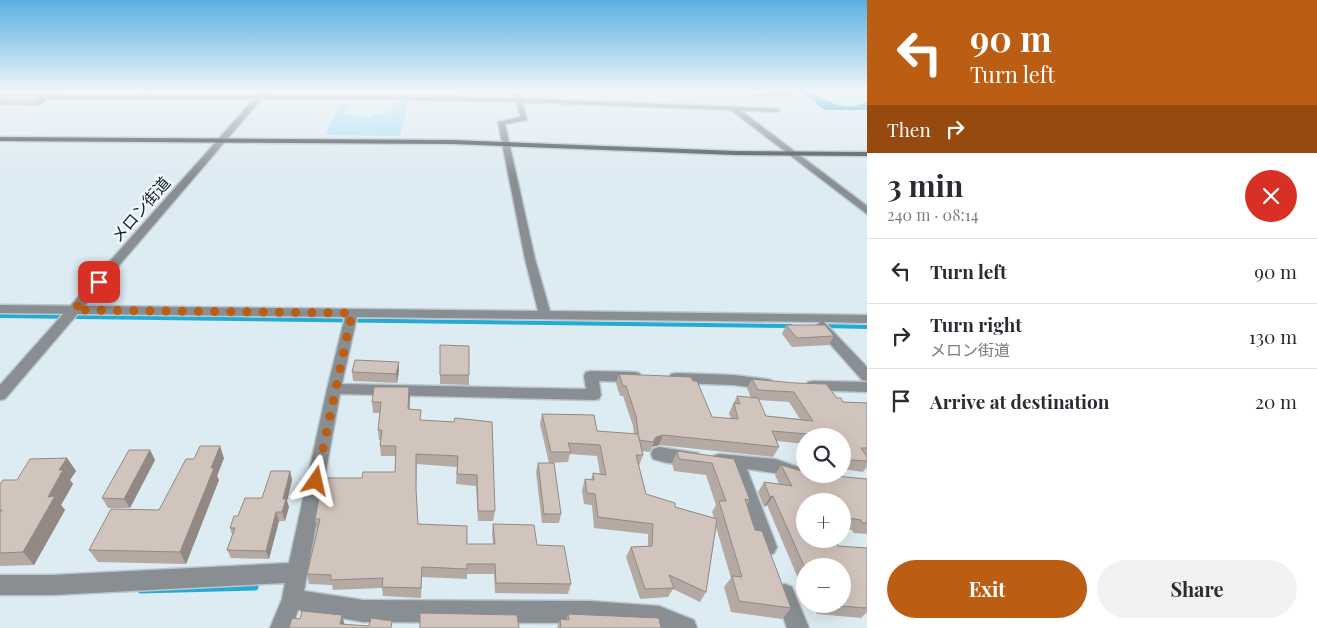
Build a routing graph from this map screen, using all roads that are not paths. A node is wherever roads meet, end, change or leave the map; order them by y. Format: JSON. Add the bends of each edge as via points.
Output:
{"nodes":[{"id":1,"x":242,"y":119,"type":"edge"},
{"id":2,"x":523,"y":119,"type":"edge"},
{"id":3,"x":748,"y":119,"type":"edge"},
{"id":4,"x":0,"y":139,"type":"edge"},
{"id":5,"x":223,"y":141,"type":"junction"},
{"id":6,"x":506,"y":144,"type":"junction"},
{"id":7,"x":794,"y":154,"type":"junction"},
{"id":8,"x":867,"y":154,"type":"edge"},
{"id":9,"x":867,"y":211,"type":"edge"},
{"id":10,"x":0,"y":309,"type":"edge"},
{"id":11,"x":545,"y":315,"type":"junction"},
{"id":12,"x":69,"y":316,"type":"junction"},
{"id":13,"x":867,"y":319,"type":"edge"},
{"id":14,"x":351,"y":320,"type":"junction"},
{"id":15,"x":820,"y":324,"type":"junction"},
{"id":16,"x":867,"y":376,"type":"edge"},
{"id":17,"x":780,"y":385,"type":"edge"},
{"id":18,"x":798,"y":386,"type":"edge"},
{"id":19,"x":867,"y":387,"type":"edge"},
{"id":20,"x":334,"y":390,"type":"junction"},
{"id":21,"x":0,"y":395,"type":"edge"},
{"id":22,"x":659,"y":454,"type":"dead end"},
{"id":23,"x":735,"y":461,"type":"junction"},
{"id":24,"x":796,"y":473,"type":"edge"},
{"id":25,"x":773,"y":563,"type":"edge"},
{"id":26,"x":297,"y":573,"type":"junction"},
{"id":27,"x":780,"y":582,"type":"edge"},
{"id":28,"x":0,"y":585,"type":"edge"},
{"id":29,"x":292,"y":599,"type":"junction"},
{"id":30,"x":281,"y":628,"type":"edge"},
{"id":31,"x":686,"y":628,"type":"edge"},
{"id":32,"x":798,"y":628,"type":"edge"}],
"edges":[{"from":1,"to":5,"type":"street","name":"メロン街道"},
{"from":2,"to":6,"type":"street","via":[[501,122]]},
{"from":3,"to":7,"type":"street"},
{"from":4,"to":5,"type":"main road"},
{"from":5,"to":6,"type":"main road"},
{"from":5,"to":12,"type":"street","name":"メロン街道"},
{"from":6,"to":7,"type":"main road"},
{"from":6,"to":11,"type":"street"},
{"from":7,"to":8,"type":"main road"},
{"from":7,"to":9,"type":"street"},
{"from":10,"to":12,"type":"street"},
{"from":11,"to":14,"type":"street"},
{"from":11,"to":15,"type":"street"},
{"from":12,"to":14,"type":"street"},
{"from":12,"to":21,"type":"street","name":"メロン街道"},
{"from":13,"to":15,"type":"street"},
{"from":14,"to":20,"type":"street"},
{"from":15,"to":16,"type":"street"},
{"from":17,"to":20,"type":"street","via":[[733,380],[591,376],[594,395]]},
{"from":18,"to":19,"type":"street"},
{"from":20,"to":26,"type":"street"},
{"from":22,"to":23,"type":"street"},
{"from":23,"to":24,"type":"street","via":[[775,466]]},
{"from":23,"to":25,"type":"street"},
{"from":26,"to":28,"type":"street"},
{"from":26,"to":29,"type":"street"},
{"from":27,"to":32,"type":"street"},
{"from":29,"to":30,"type":"street"},
{"from":29,"to":31,"type":"street","via":[[363,610],[590,612],[659,617]]}]}
